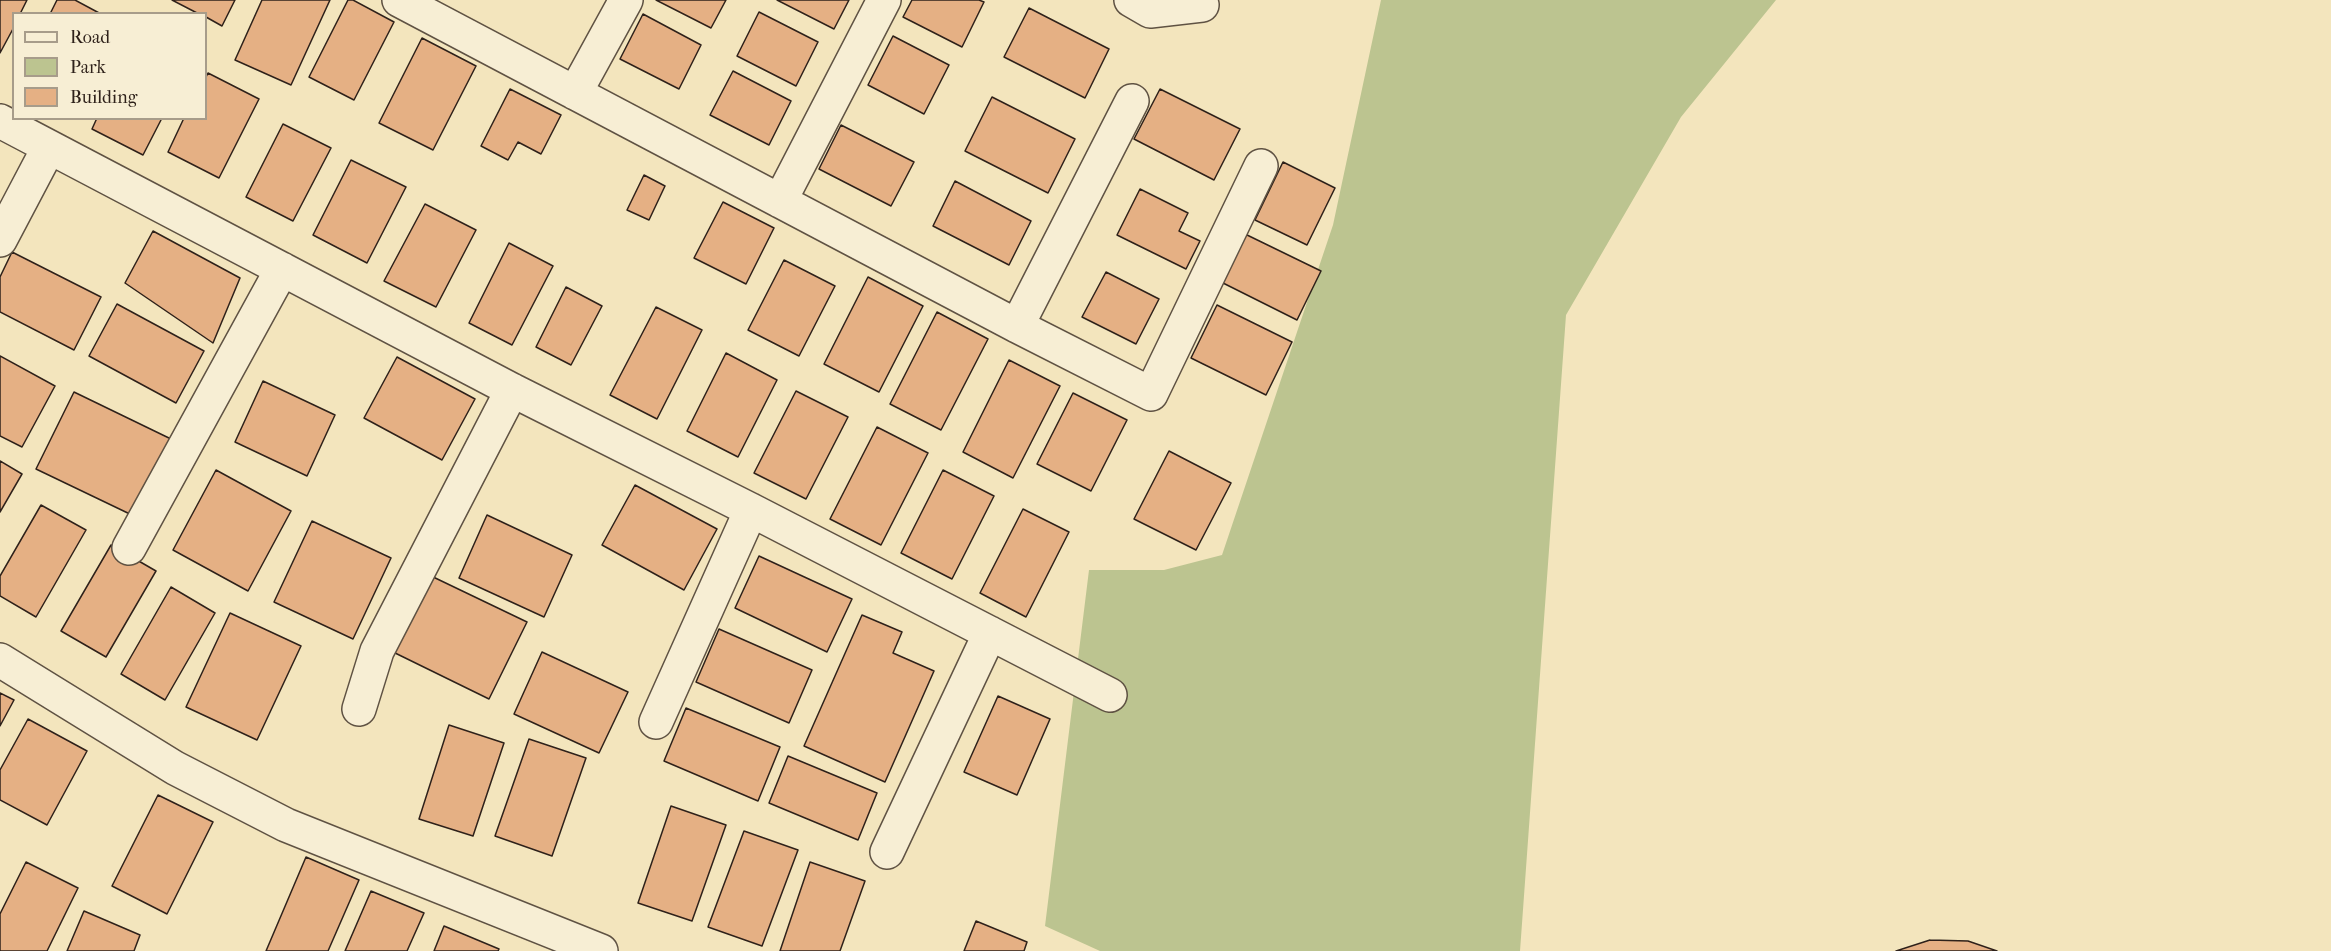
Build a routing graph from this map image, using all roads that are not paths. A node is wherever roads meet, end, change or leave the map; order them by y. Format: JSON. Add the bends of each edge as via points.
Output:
{"nodes":[{"id":1,"x":399,"y":0,"type":"edge"},
{"id":2,"x":626,"y":0,"type":"edge"},
{"id":3,"x":884,"y":0,"type":"edge"},
{"id":4,"x":1131,"y":0,"type":"edge"},
{"id":5,"x":1202,"y":2,"type":"edge"},
{"id":6,"x":575,"y":93,"type":"junction"},
{"id":7,"x":1132,"y":101,"type":"dead end"},
{"id":8,"x":0,"y":121,"type":"edge"},
{"id":9,"x":49,"y":147,"type":"junction"},
{"id":10,"x":1261,"y":166,"type":"dead end"},
{"id":11,"x":780,"y":201,"type":"junction"},
{"id":12,"x":0,"y":240,"type":"edge"},
{"id":13,"x":282,"y":269,"type":"junction"},
{"id":14,"x":1017,"y":326,"type":"junction"},
{"id":15,"x":512,"y":390,"type":"junction"},
{"id":16,"x":751,"y":510,"type":"junction"},
{"id":17,"x":129,"y":548,"type":"dead end"},
{"id":18,"x":990,"y":633,"type":"junction"},
{"id":19,"x":0,"y":660,"type":"edge"},
{"id":20,"x":1110,"y":695,"type":"dead end"},
{"id":21,"x":358,"y":709,"type":"dead end"},
{"id":22,"x":656,"y":722,"type":"dead end"},
{"id":23,"x":887,"y":852,"type":"dead end"},
{"id":24,"x":601,"y":951,"type":"edge"}],
"edges":[{"from":1,"to":6,"type":"street"},
{"from":2,"to":6,"type":"street"},
{"from":3,"to":11,"type":"street"},
{"from":4,"to":5,"type":"street","via":[[1150,11]]},
{"from":6,"to":11,"type":"street"},
{"from":7,"to":14,"type":"street"},
{"from":8,"to":9,"type":"street"},
{"from":9,"to":12,"type":"street"},
{"from":9,"to":13,"type":"street"},
{"from":10,"to":14,"type":"street","via":[[1151,394]]},
{"from":11,"to":14,"type":"street"},
{"from":13,"to":15,"type":"street"},
{"from":13,"to":17,"type":"street"},
{"from":15,"to":16,"type":"street"},
{"from":15,"to":21,"type":"street","via":[[377,651]]},
{"from":16,"to":18,"type":"street"},
{"from":16,"to":22,"type":"street"},
{"from":18,"to":20,"type":"street"},
{"from":18,"to":23,"type":"street"},
{"from":19,"to":24,"type":"street","via":[[175,768],[286,825]]}]}
